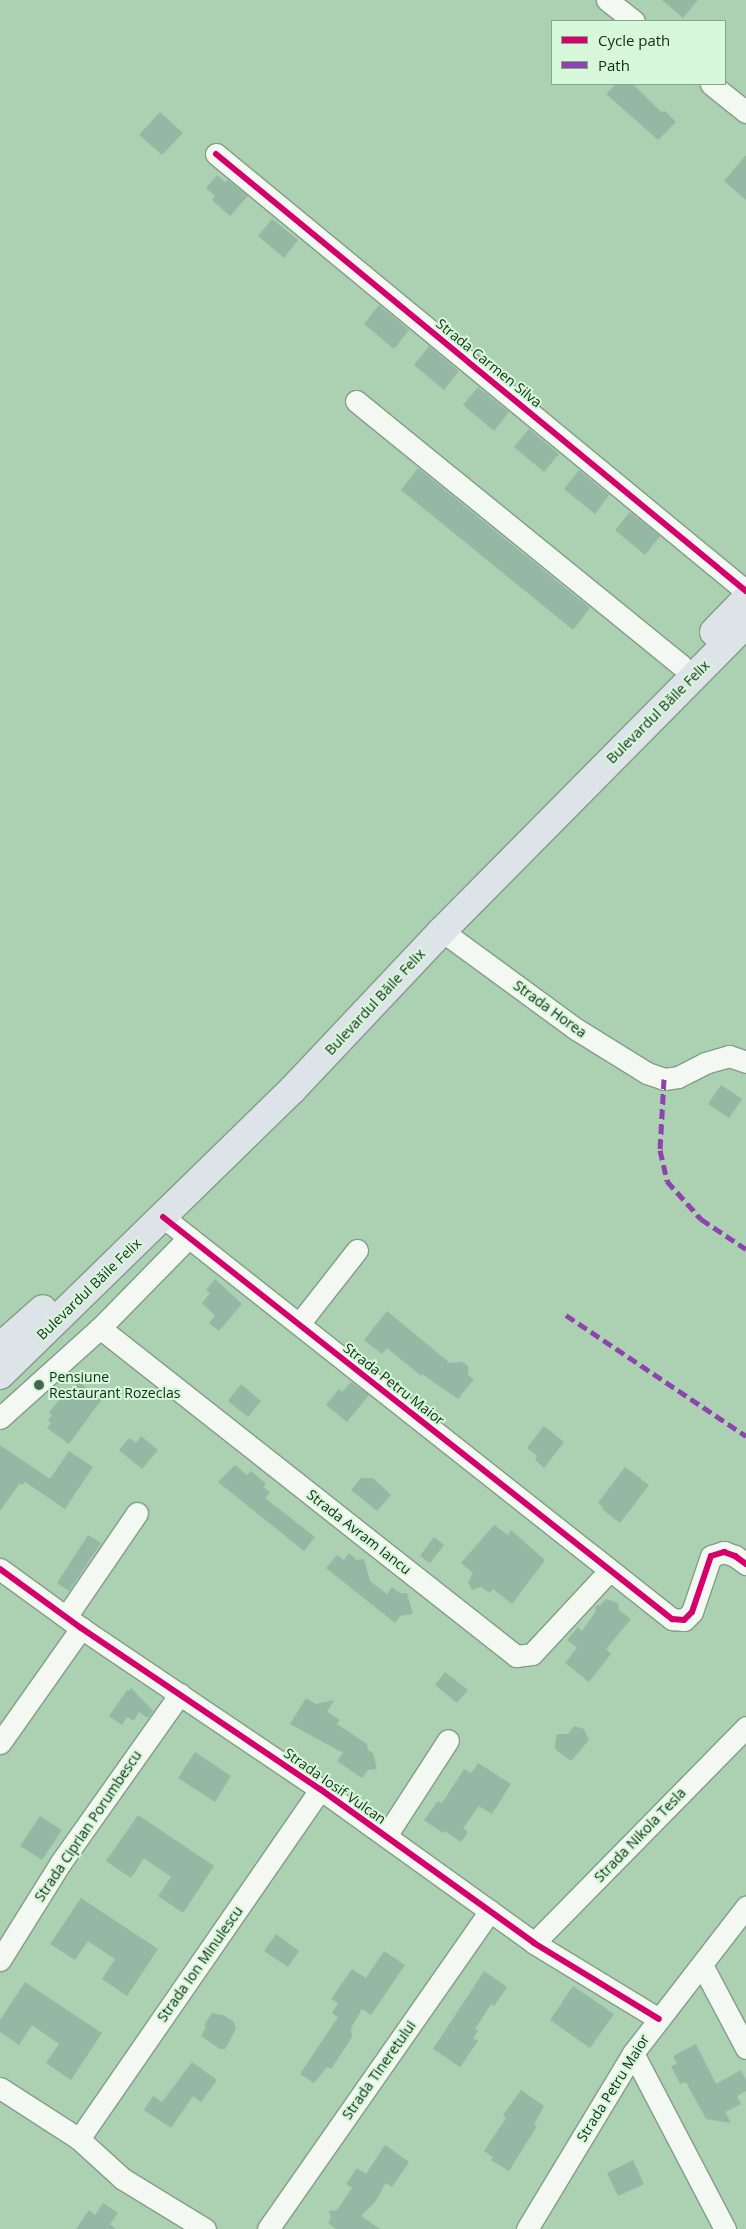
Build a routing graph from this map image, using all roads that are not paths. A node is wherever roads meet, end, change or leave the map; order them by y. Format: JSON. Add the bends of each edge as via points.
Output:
{"nodes":[{"id":1,"x":607,"y":0,"type":"edge"},
{"id":2,"x":633,"y":20,"type":"edge"},
{"id":3,"x":712,"y":85,"type":"edge"},
{"id":4,"x":746,"y":112,"type":"edge"},
{"id":5,"x":216,"y":154,"type":"dead end"},
{"id":6,"x":356,"y":401,"type":"dead end"},
{"id":7,"x":746,"y":591,"type":"edge"},
{"id":8,"x":746,"y":600,"type":"edge"},
{"id":9,"x":745,"y":627,"type":"edge"},
{"id":10,"x":680,"y":665,"type":"junction"},
{"id":11,"x":442,"y":931,"type":"junction"},
{"id":12,"x":746,"y":1062,"type":"edge"},
{"id":13,"x":163,"y":1217,"type":"junction"},
{"id":14,"x":189,"y":1237,"type":"junction"},
{"id":15,"x":357,"y":1250,"type":"dead end"},
{"id":16,"x":299,"y":1324,"type":"junction"},
{"id":17,"x":100,"y":1328,"type":"junction"},
{"id":18,"x":0,"y":1347,"type":"edge"},
{"id":19,"x":0,"y":1375,"type":"edge"},
{"id":20,"x":0,"y":1418,"type":"edge"},
{"id":21,"x":137,"y":1512,"type":"dead end"},
{"id":22,"x":746,"y":1564,"type":"edge"},
{"id":23,"x":0,"y":1569,"type":"edge"},
{"id":24,"x":610,"y":1570,"type":"junction"},
{"id":25,"x":73,"y":1622,"type":"junction"},
{"id":26,"x":180,"y":1694,"type":"junction"},
{"id":27,"x":746,"y":1727,"type":"edge"},
{"id":28,"x":448,"y":1740,"type":"dead end"},
{"id":29,"x":0,"y":1743,"type":"edge"},
{"id":30,"x":320,"y":1789,"type":"junction"},
{"id":31,"x":386,"y":1836,"type":"junction"},
{"id":32,"x":746,"y":1907,"type":"edge"},
{"id":33,"x":490,"y":1911,"type":"junction"},
{"id":34,"x":534,"y":1943,"type":"junction"},
{"id":35,"x":0,"y":1960,"type":"edge"},
{"id":36,"x":702,"y":1964,"type":"junction"},
{"id":37,"x":659,"y":2019,"type":"junction"},
{"id":38,"x":746,"y":2048,"type":"edge"},
{"id":39,"x":634,"y":2053,"type":"junction"},
{"id":40,"x":0,"y":2088,"type":"edge"},
{"id":41,"x":79,"y":2140,"type":"junction"},
{"id":42,"x":205,"y":2229,"type":"edge"},
{"id":43,"x":268,"y":2229,"type":"edge"},
{"id":44,"x":527,"y":2229,"type":"edge"},
{"id":45,"x":725,"y":2229,"type":"edge"}],
"edges":[{"from":1,"to":2,"type":"street"},
{"from":3,"to":4,"type":"street"},
{"from":5,"to":7,"type":"street","name":"Strada Carmen Silva"},
{"from":6,"to":10,"type":"street"},
{"from":8,"to":10,"type":"main road","name":"Bulevardul Băile Felix"},
{"from":9,"to":11,"type":"main road","name":"Bulevardul Băile Felix"},
{"from":10,"to":18,"type":"main road","name":"Bulevardul Băile Felix","via":[[451,897],[287,1070]]},
{"from":11,"to":12,"type":"street","name":"Strada Horea","via":[[576,1029],[647,1073],[664,1079],[678,1077],[705,1063],[729,1056]]},
{"from":11,"to":13,"type":"main road","name":"Bulevardul Băile Felix","via":[[293,1089]]},
{"from":13,"to":14,"type":"street","name":"Strada Petru Maior"},
{"from":13,"to":19,"type":"main road","name":"Bulevardul Băile Felix"},
{"from":14,"to":16,"type":"street","name":"Strada Petru Maior"},
{"from":14,"to":17,"type":"street"},
{"from":15,"to":16,"type":"street"},
{"from":16,"to":24,"type":"street","name":"Strada Petru Maior"},
{"from":17,"to":20,"type":"street"},
{"from":17,"to":24,"type":"street","name":"Strada Avram Iancu","via":[[516,1656],[532,1654]]},
{"from":21,"to":25,"type":"street"},
{"from":22,"to":24,"type":"street","via":[[724,1552],[711,1556],[692,1612],[684,1620],[672,1619]]},
{"from":23,"to":25,"type":"street","name":"Strada Iosif Vulcan"},
{"from":25,"to":26,"type":"street","name":"Strada Iosif Vulcan"},
{"from":25,"to":29,"type":"street"},
{"from":26,"to":30,"type":"street","name":"Strada Iosif Vulcan"},
{"from":26,"to":35,"type":"street","name":"Strada Ciprian Porumbescu","via":[[61,1862]]},
{"from":27,"to":34,"type":"street","name":"Strada Nikola Tesla"},
{"from":28,"to":31,"type":"street"},
{"from":30,"to":31,"type":"street","name":"Strada Iosif Vulcan"},
{"from":30,"to":41,"type":"street","name":"Strada Ion Minulescu"},
{"from":31,"to":33,"type":"street","name":"Strada Iosif Vulcan"},
{"from":32,"to":36,"type":"street","name":"Strada Petru Maior"},
{"from":33,"to":34,"type":"street","name":"Strada Iosif Vulcan"},
{"from":33,"to":43,"type":"street","name":"Strada Tineretului"},
{"from":34,"to":37,"type":"street","name":"Strada Iosif Vulcan"},
{"from":36,"to":37,"type":"street","name":"Strada Petru Maior"},
{"from":36,"to":38,"type":"street"},
{"from":37,"to":39,"type":"street","name":"Strada Petru Maior"},
{"from":39,"to":44,"type":"street","name":"Strada Petru Maior"},
{"from":39,"to":45,"type":"street"},
{"from":40,"to":41,"type":"street"},
{"from":41,"to":42,"type":"street","via":[[123,2179]]}]}
